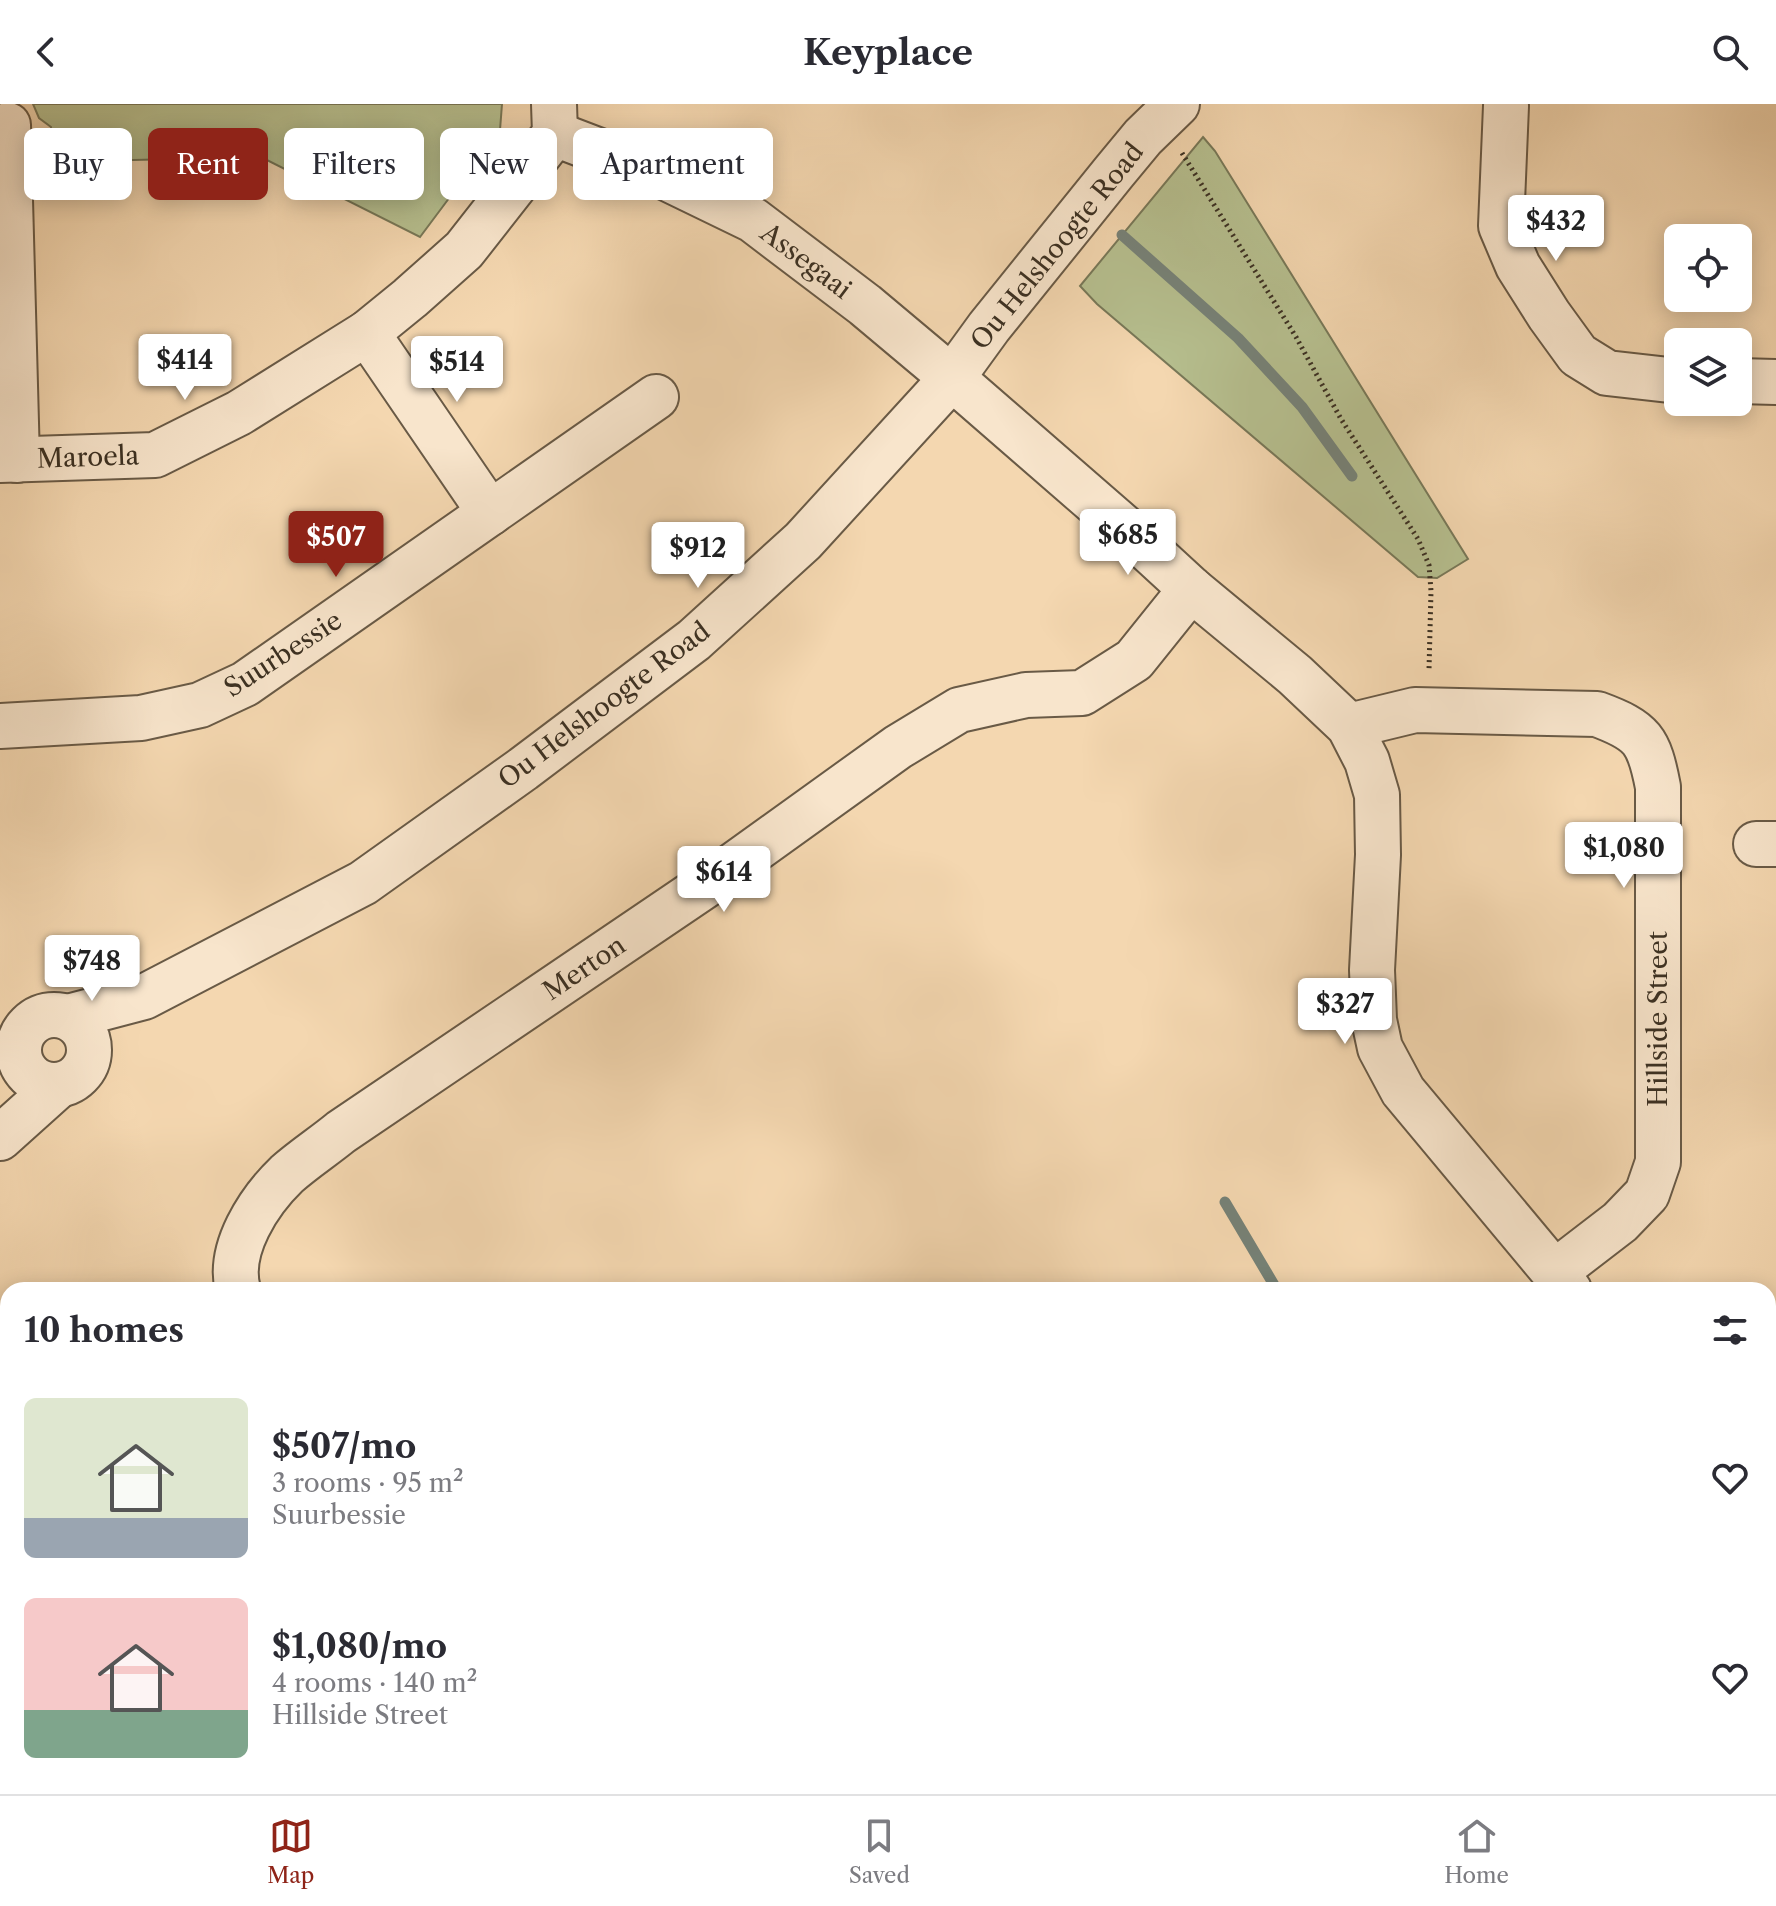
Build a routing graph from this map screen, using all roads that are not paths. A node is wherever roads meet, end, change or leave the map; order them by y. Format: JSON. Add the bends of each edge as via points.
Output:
{"nodes":[{"id":1,"x":1177,"y":104,"type":"edge"},
{"id":2,"x":1506,"y":106,"type":"dead end"},
{"id":3,"x":554,"y":119,"type":"edge"},
{"id":4,"x":8,"y":125,"type":"dead end"},
{"id":5,"x":367,"y":333,"type":"junction"},
{"id":6,"x":952,"y":378,"type":"junction"},
{"id":7,"x":1664,"y":379,"type":"edge"},
{"id":8,"x":1752,"y":381,"type":"edge"},
{"id":9,"x":1776,"y":382,"type":"edge"},
{"id":10,"x":656,"y":397,"type":"dead end"},
{"id":11,"x":8,"y":460,"type":"edge"},
{"id":12,"x":490,"y":513,"type":"junction"},
{"id":13,"x":1191,"y":589,"type":"junction"},
{"id":14,"x":0,"y":726,"type":"edge"},
{"id":15,"x":1349,"y":726,"type":"junction"},
{"id":16,"x":36,"y":1046,"type":"edge"},
{"id":17,"x":0,"y":1115,"type":"edge"},
{"id":18,"x":0,"y":1138,"type":"edge"},
{"id":19,"x":1562,"y":1281,"type":"edge"},
{"id":20,"x":238,"y":1282,"type":"edge"}],
"edges":[{"from":1,"to":6,"type":"street","name":"Ou Helshoogte Road","via":[[1114,172]]},
{"from":2,"to":7,"type":"street","via":[[1501,226],[1518,266],[1578,355],[1607,373]]},
{"from":3,"to":5,"type":"street","name":"Maroela","via":[[464,250]]},
{"from":3,"to":6,"type":"street","name":"Assegaai","via":[[753,220]]},
{"from":4,"to":11,"type":"street"},
{"from":5,"to":11,"type":"street","name":"Maroela","via":[[239,413],[155,455]]},
{"from":5,"to":12,"type":"street"},
{"from":6,"to":13,"type":"street","name":"Hillside Street"},
{"from":6,"to":16,"type":"street","name":"Ou Helshoogte Road","via":[[803,541],[682,649],[523,769],[363,883],[144,997]]},
{"from":8,"to":9,"type":"street"},
{"from":10,"to":12,"type":"street","name":"Suurbessie"},
{"from":12,"to":14,"type":"street","name":"Suurbessie","via":[[245,684],[200,705],[141,718]]},
{"from":13,"to":15,"type":"street","name":"Hillside Street"},
{"from":13,"to":20,"type":"street","name":"Merton","via":[[1134,660],[1082,693],[1026,695],[959,710],[341,1132],[287,1175],[260,1209],[240,1244]]},
{"from":15,"to":19,"type":"street","name":"Hillside Street","via":[[1377,795],[1372,970],[1380,1048],[1403,1091]]},
{"from":15,"to":19,"type":"street","name":"Hillside Street","via":[[1415,710],[1597,714],[1642,738],[1652,756],[1658,787],[1658,1162],[1647,1194]]},
{"from":16,"to":17,"type":"street"},
{"from":16,"to":18,"type":"street","name":"Ou Helshoogte Road"}]}
